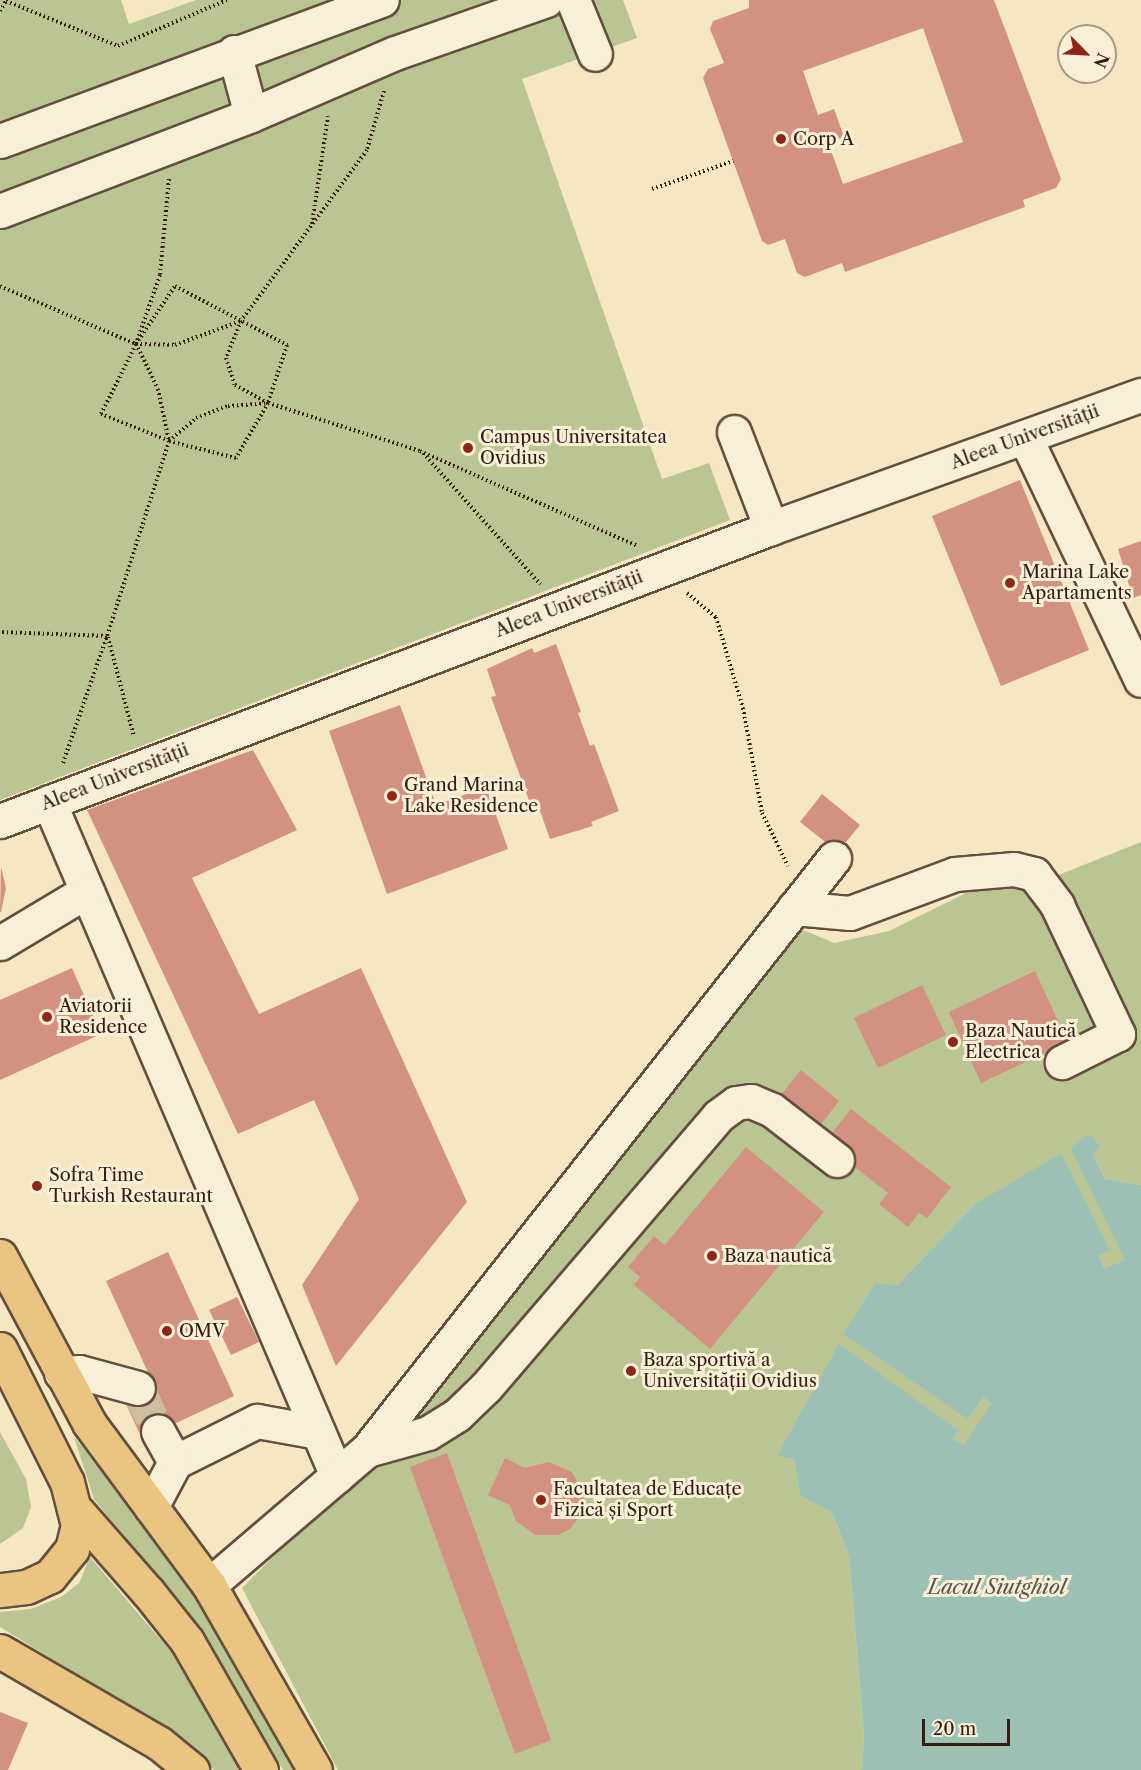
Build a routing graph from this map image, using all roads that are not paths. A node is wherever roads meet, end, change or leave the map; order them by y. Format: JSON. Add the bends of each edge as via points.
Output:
{"nodes":[{"id":1,"x":382,"y":0,"type":"edge"},
{"id":2,"x":546,"y":0,"type":"edge"},
{"id":3,"x":573,"y":0,"type":"edge"},
{"id":4,"x":234,"y":52,"type":"junction"},
{"id":5,"x":596,"y":54,"type":"dead end"},
{"id":6,"x":251,"y":115,"type":"junction"},
{"id":7,"x":0,"y":141,"type":"edge"},
{"id":8,"x":0,"y":212,"type":"edge"},
{"id":9,"x":1141,"y":395,"type":"edge"},
{"id":10,"x":734,"y":432,"type":"dead end"},
{"id":11,"x":1025,"y":437,"type":"junction"},
{"id":12,"x":771,"y":528,"type":"junction"},
{"id":13,"x":1140,"y":676,"type":"edge"},
{"id":14,"x":49,"y":802,"type":"junction"},
{"id":15,"x":0,"y":821,"type":"edge"},
{"id":16,"x":834,"y":858,"type":"dead end"},
{"id":17,"x":87,"y":891,"type":"junction"},
{"id":18,"x":802,"y":898,"type":"junction"},
{"id":19,"x":0,"y":943,"type":"edge"},
{"id":20,"x":1062,"y":1062,"type":"dead end"},
{"id":21,"x":837,"y":1160,"type":"dead end"},
{"id":22,"x":0,"y":1256,"type":"edge"},
{"id":23,"x":0,"y":1349,"type":"edge"},
{"id":24,"x":61,"y":1373,"type":"junction"},
{"id":25,"x":138,"y":1388,"type":"dead end"},
{"id":26,"x":158,"y":1431,"type":"tunnel mouth"},
{"id":27,"x":318,"y":1432,"type":"junction"},
{"id":28,"x":367,"y":1450,"type":"junction"},
{"id":29,"x":175,"y":1462,"type":"junction"},
{"id":30,"x":338,"y":1476,"type":"junction"},
{"id":31,"x":151,"y":1507,"type":"junction"},
{"id":32,"x":77,"y":1511,"type":"junction"},
{"id":33,"x":208,"y":1585,"type":"junction"},
{"id":34,"x":0,"y":1590,"type":"edge"},
{"id":35,"x":0,"y":1651,"type":"edge"},
{"id":36,"x":0,"y":1666,"type":"edge"},
{"id":37,"x":54,"y":1680,"type":"junction"},
{"id":38,"x":192,"y":1770,"type":"edge"},
{"id":39,"x":261,"y":1770,"type":"edge"},
{"id":40,"x":315,"y":1770,"type":"edge"}],
"edges":[{"from":1,"to":4,"type":"street"},
{"from":2,"to":6,"type":"street","via":[[395,53]]},
{"from":3,"to":5,"type":"street"},
{"from":4,"to":6,"type":"street"},
{"from":4,"to":7,"type":"street"},
{"from":6,"to":8,"type":"street"},
{"from":9,"to":11,"type":"street","name":"Aleea Universității"},
{"from":10,"to":12,"type":"street"},
{"from":11,"to":12,"type":"street","name":"Aleea Universității"},
{"from":11,"to":13,"type":"street"},
{"from":12,"to":14,"type":"street","name":"Aleea Universității"},
{"from":14,"to":15,"type":"street","name":"Aleea Universității"},
{"from":14,"to":17,"type":"street"},
{"from":16,"to":18,"type":"street"},
{"from":17,"to":19,"type":"street"},
{"from":17,"to":27,"type":"street"},
{"from":18,"to":20,"type":"street","via":[[850,913],[955,874],[1014,869],[1034,874],[1057,904],[1118,1034]]},
{"from":18,"to":28,"type":"street"},
{"from":21,"to":28,"type":"street","via":[[772,1110],[751,1101],[736,1103],[718,1116],[486,1387],[457,1415],[428,1433]]},
{"from":22,"to":24,"type":"main road"},
{"from":23,"to":32,"type":"main road","via":[[54,1455]]},
{"from":24,"to":25,"type":"street","via":[[79,1372]]},
{"from":24,"to":31,"type":"main road","via":[[89,1423]]},
{"from":26,"to":29,"type":"street"},
{"from":27,"to":29,"type":"street","via":[[257,1421]]},
{"from":27,"to":30,"type":"street"},
{"from":28,"to":30,"type":"street"},
{"from":29,"to":31,"type":"street"},
{"from":30,"to":33,"type":"street"},
{"from":31,"to":33,"type":"main road"},
{"from":32,"to":34,"type":"main road","via":[[75,1540],[62,1565],[38,1582]]},
{"from":32,"to":39,"type":"main road","via":[[187,1641]]},
{"from":33,"to":40,"type":"main road"},
{"from":35,"to":37,"type":"main road"},
{"from":36,"to":37,"type":"main road"},
{"from":37,"to":38,"type":"main road","via":[[159,1743]]}]}
